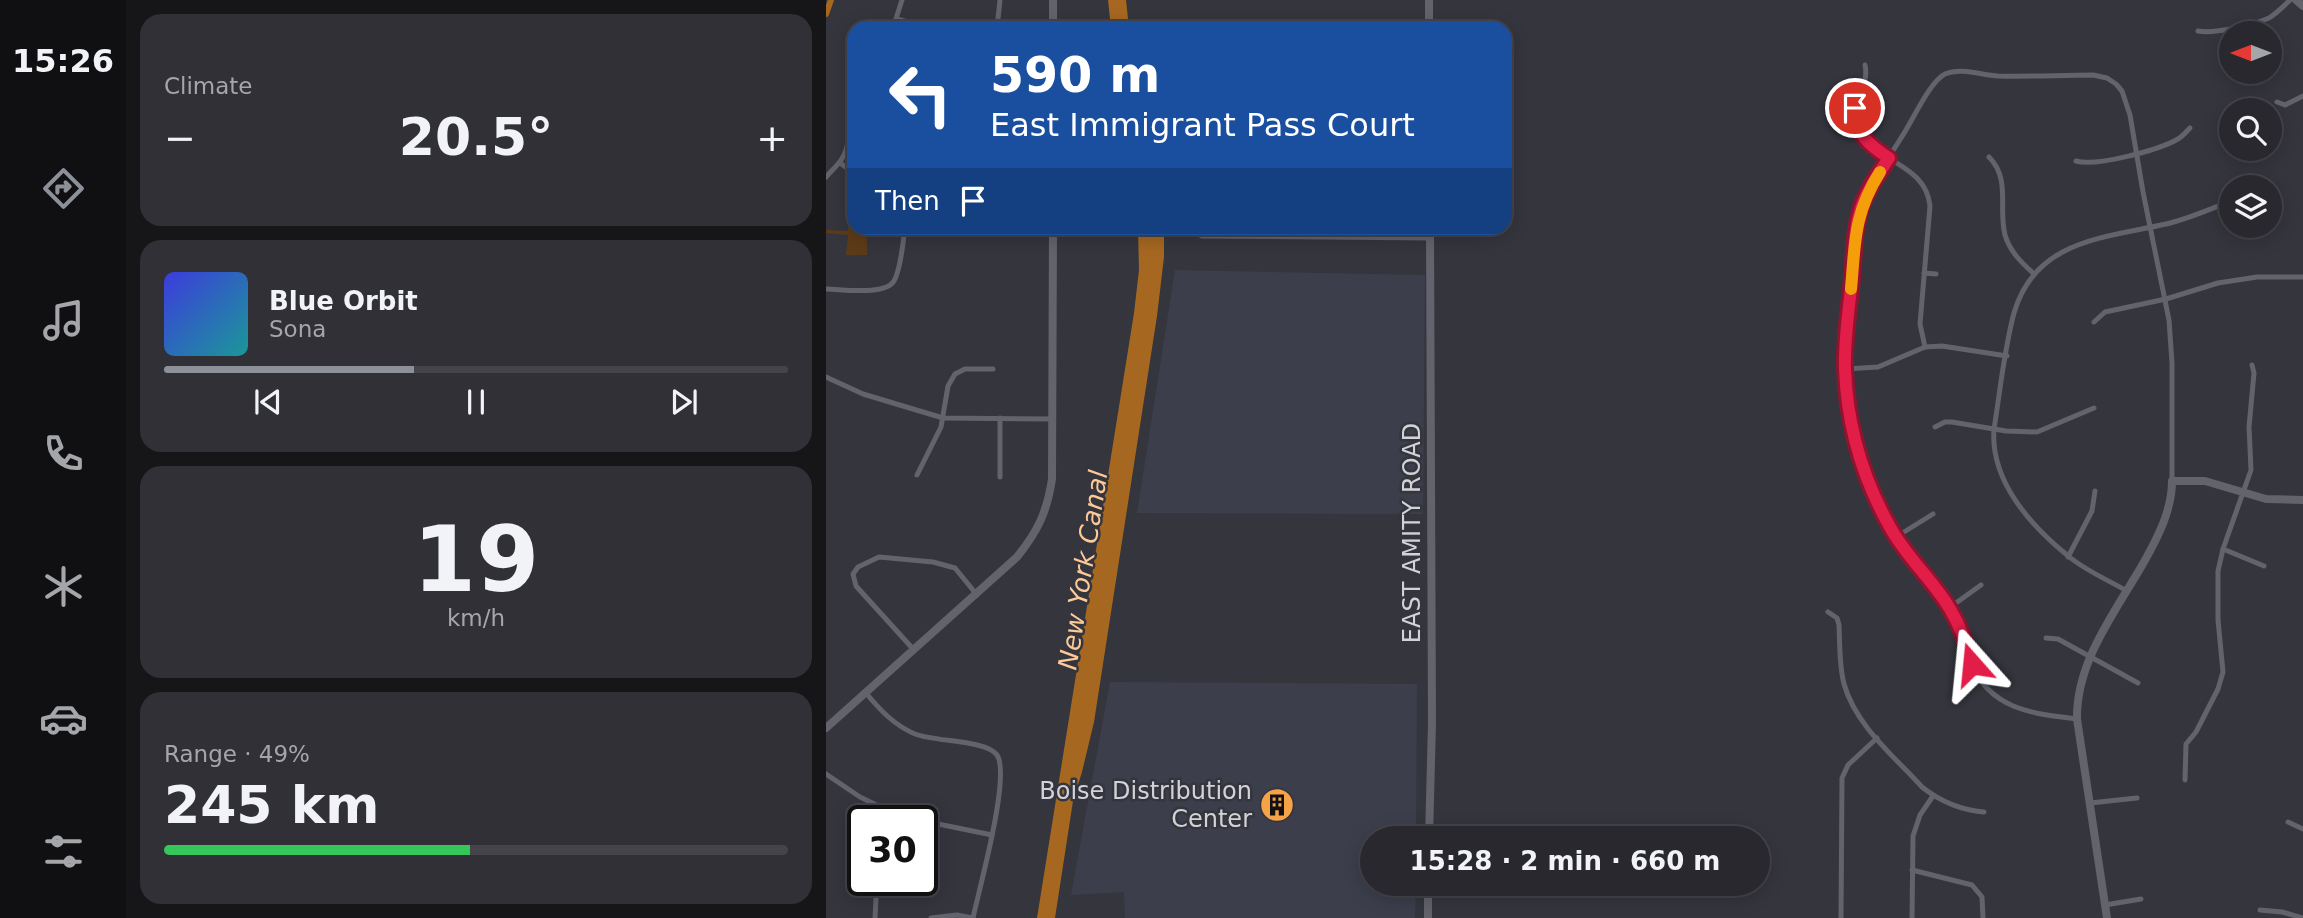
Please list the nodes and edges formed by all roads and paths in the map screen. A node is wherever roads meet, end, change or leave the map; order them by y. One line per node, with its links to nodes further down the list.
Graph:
1 (902, 0): 8 (street)
2 (1000, 0): 10 (street)
3 (1054, 0): 11 (street)
4 (1429, 0): 12 (street)
5 (2290, 0): 13 (street)
6 (2296, 0): 7 (street)
7 (2303, 6)
8 (897, 19): 9 (street)
9 (904, 21)
10 (998, 21)
11 (1054, 21)
12 (1429, 21)
13 (2198, 32)
14 (1865, 65): 21 (street)
15 (2303, 96): 16 (street)
16 (2282, 104)
17 (2190, 128): 19 (street)
18 (847, 140): 23 (street)
19 (2136, 153): 21 (street); 22 (street); 27 (street)
20 (1989, 157): 37 (street)
21 (1889, 158): 35 (street); 46 (street)
22 (2076, 161)
23 (840, 163): 24 (street); 25 (street)
24 (847, 168)
25 (826, 177)
26 (2219, 206): 27 (street)
27 (2150, 227): 37 (street); 40 (street)
28 (904, 235): 39 (street)
29 (1053, 235): 51 (street)
30 (1201, 235): 31 (street)
31 (1254, 236): 32 (street)
32 (1316, 236): 33 (street)
33 (1380, 237): 34 (street)
34 (1430, 238): 85 (street, EAST AMITY ROAD)
35 (1924, 274): 36 (street); 42 (street)
36 (1936, 274)
37 (2034, 274): 43 (street)
38 (2303, 278): 40 (street)
39 (826, 289)
40 (2166, 299): 41 (street); 56 (street)
41 (2094, 322)
42 (1925, 347): 43 (street); 46 (street)
43 (2007, 356): 53 (street)
44 (2252, 365): 58 (street)
45 (993, 369): 49 (street)
46 (1845, 369): 61 (street)
47 (826, 377): 49 (street)
48 (2094, 408): 53 (street)
49 (943, 418): 50 (street); 54 (street)
50 (1000, 418): 51 (street); 55 (street)
51 (1053, 419): 67 (street)
52 (1935, 427): 53 (street)
53 (1994, 429): 63 (street)
54 (917, 475)
55 (1000, 477)
56 (2172, 481): 58 (street); 66 (street)
57 (2095, 491): 63 (street)
58 (2245, 492): 59 (street); 62 (street)
59 (2303, 500)
60 (1933, 514): 61 (street)
61 (1896, 537): 68 (street)
62 (2223, 549): 64 (street); 79 (street)
63 (2068, 557): 66 (street)
64 (2264, 566)
65 (1981, 585): 68 (street)
66 (2127, 591): 72 (street)
67 (976, 595): 71 (street); 71 (street)
68 (1949, 608): 75 (street)
69 (1828, 612): 77 (street)
70 (2046, 638): 72 (street)
71 (914, 650): 74 (street)
72 (2091, 655): 73 (street); 75 (street)
73 (2138, 683)
74 (866, 693): 76 (street); 87 (street)
75 (2077, 719): 82 (street)
76 (826, 728)
77 (1877, 738): 80 (street); 98 (street)
78 (826, 774): 87 (street)
79 (2185, 780)
80 (1933, 796): 83 (street); 88 (street)
81 (2137, 798): 82 (street)
82 (2090, 803): 92 (street)
83 (1984, 812)
84 (2288, 822): 86 (street)
85 (1429, 826)
86 (2303, 829)
87 (992, 835): 96 (street)
88 (1912, 870): 99 (street); 100 (street)
89 (877, 896): 94 (street)
90 (1428, 896): 97 (street)
91 (2141, 899): 92 (street)
92 (2105, 905): 101 (street)
93 (2260, 910): 102 (street)
94 (875, 918)
95 (931, 918): 96 (street)
96 (973, 918)
97 (1428, 918)
98 (1841, 918)
99 (1912, 918)
100 (1983, 918)
101 (2107, 918)
102 (2303, 918)

